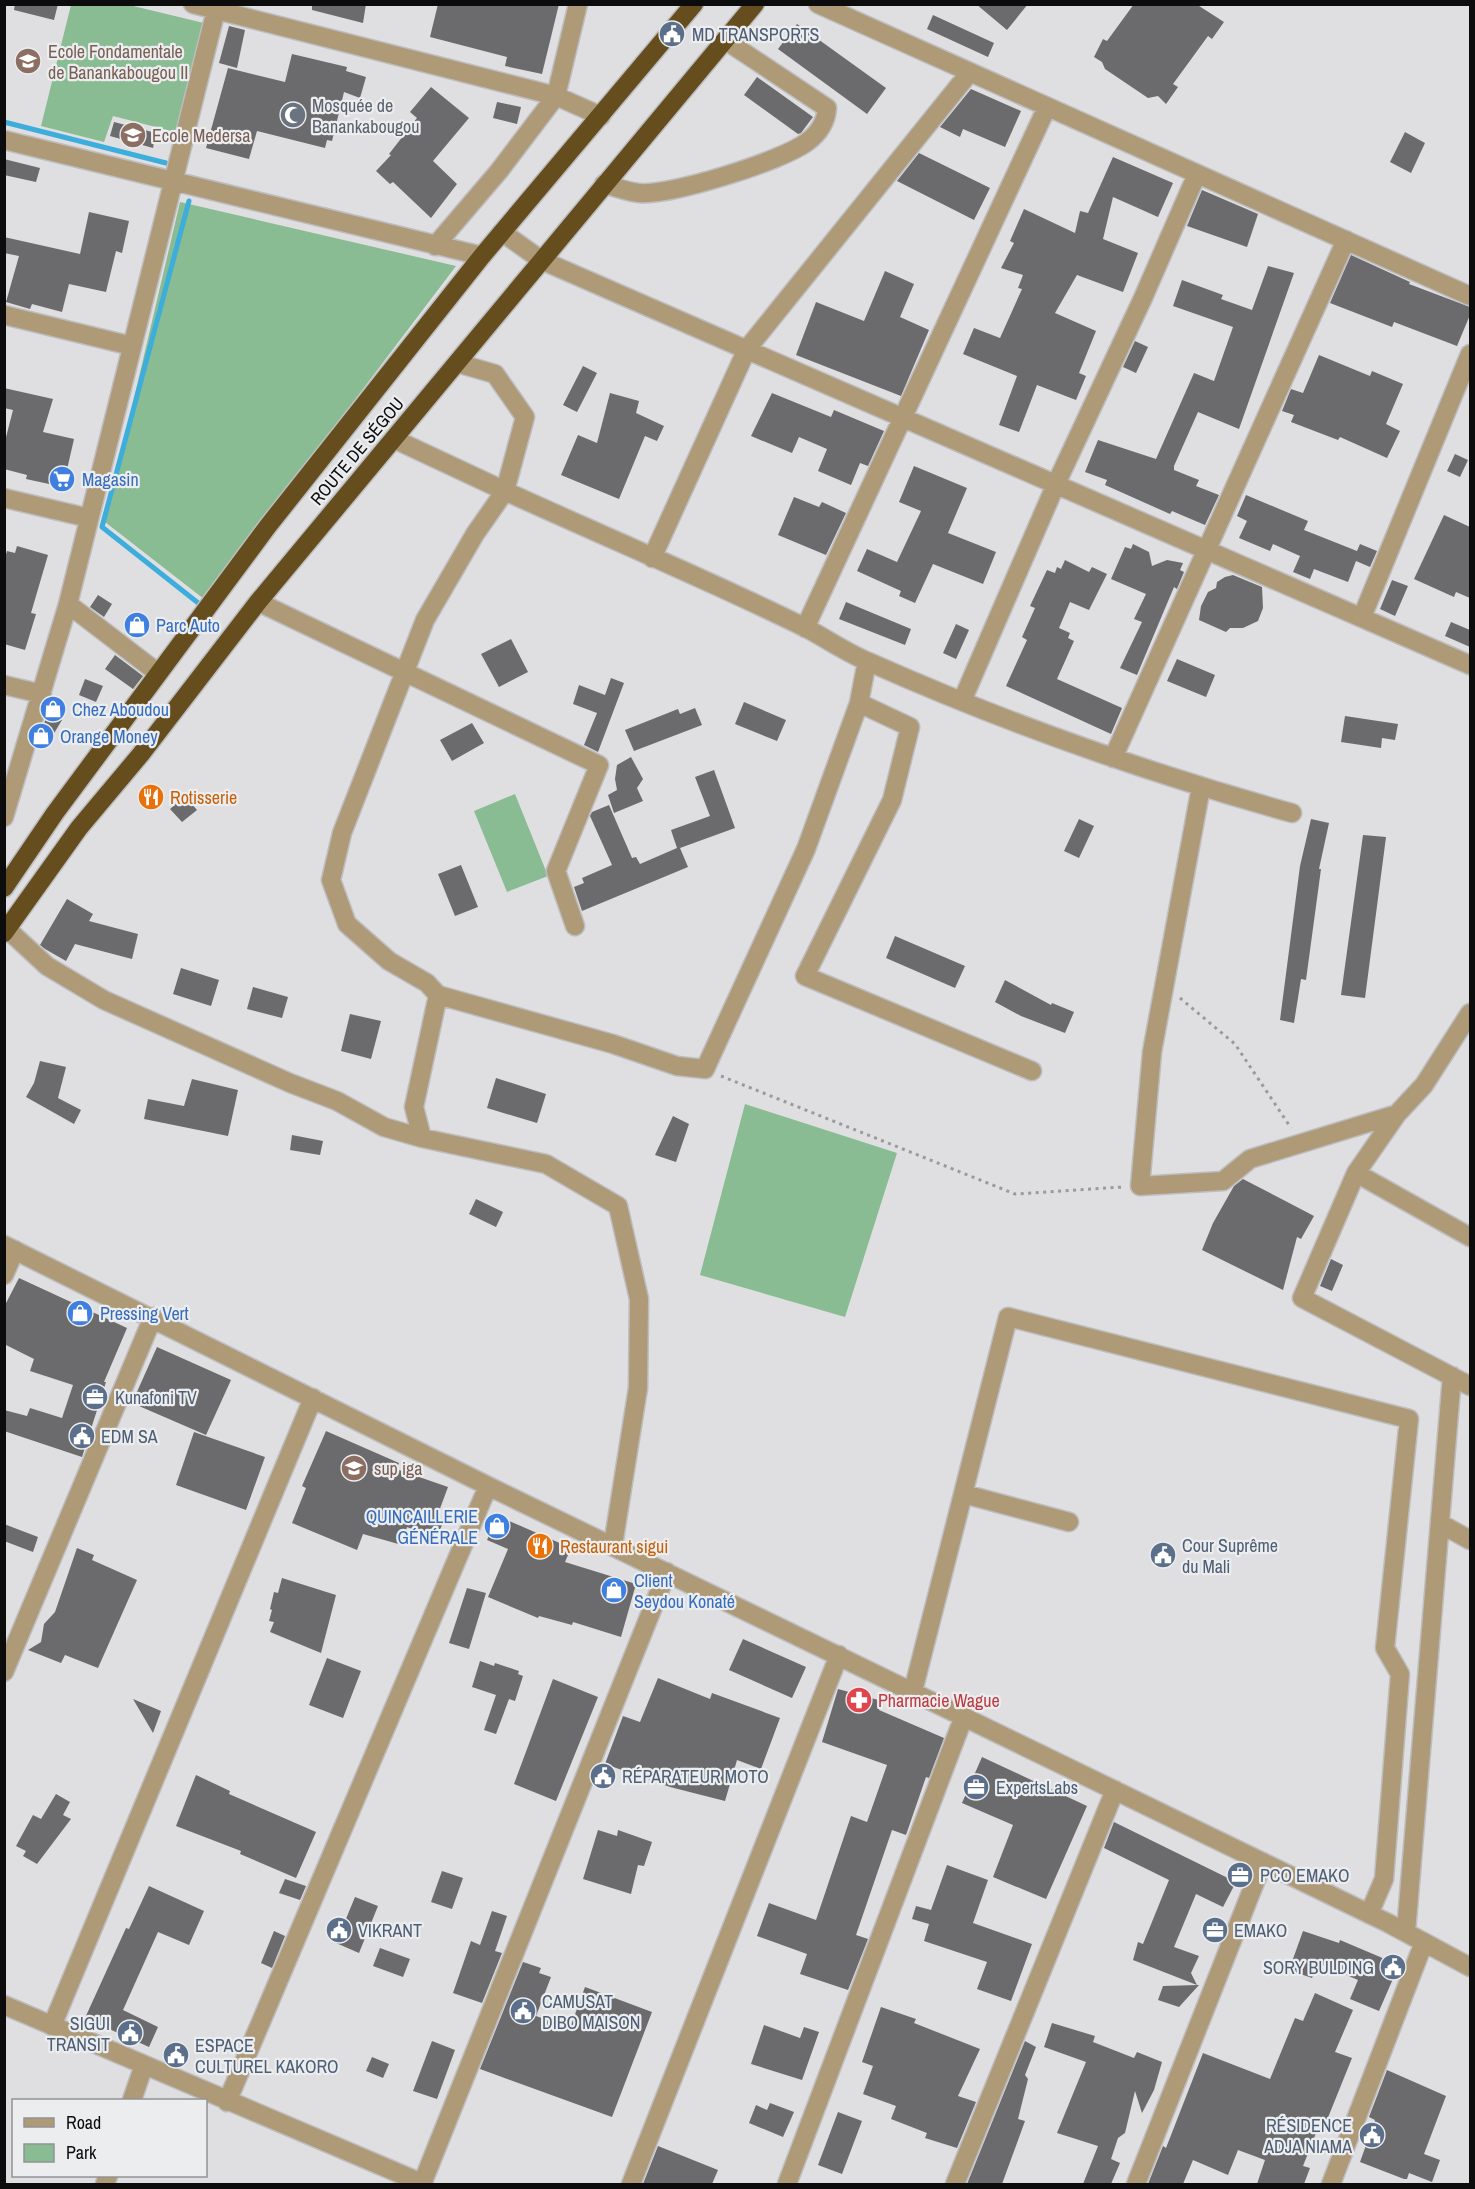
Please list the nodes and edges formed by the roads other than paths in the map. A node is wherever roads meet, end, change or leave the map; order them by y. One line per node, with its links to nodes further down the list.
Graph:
1 (193, 4): 6 (street)
2 (578, 4): 9 (street)
3 (694, 4): 11 (highway, ROUTE DE SÉGOU)
4 (755, 4): 7 (highway, ROUTE DE SÉGOU)
5 (818, 4): 8 (street)
6 (216, 10): 9 (street); 14 (street)
7 (725, 40): 15 (highway, ROUTE DE SÉGOU); 15 (street)
8 (970, 72): 10 (street); 24 (street)
9 (556, 96): 11 (street); 18 (street)
10 (1047, 106): 13 (street); 27 (street)
11 (601, 116): 16 (highway, ROUTE DE SÉGOU)
12 (4, 140): 14 (street)
13 (1197, 174): 17 (street); 29 (street)
14 (175, 182): 18 (street); 23 (street)
15 (603, 184): 20 (highway, ROUTE DE SÉGOU)
16 (502, 232): 19 (highway, ROUTE DE SÉGOU); 20 (street)
17 (1346, 240): 21 (street); 33 (street)
18 (435, 246): 19 (street)
19 (482, 256): 41 (highway, ROUTE DE SÉGOU)
20 (541, 260): 24 (street); 26 (highway, ROUTE DE SÉGOU)
21 (1470, 296)
22 (4, 315): 23 (street)
23 (132, 346): 32 (street)
24 (747, 349): 27 (street); 34 (street)
25 (1470, 354): 37 (street)
26 (457, 363): 28 (highway, ROUTE DE SÉGOU); 30 (street)
27 (903, 417): 29 (street); 38 (street)
28 (394, 439): 30 (street); 35 (highway, ROUTE DE SÉGOU)
29 (1056, 484): 33 (street); 45 (street)
30 (505, 491): 34 (street); 42 (street)
31 (4, 498): 32 (street)
32 (89, 518): 36 (street)
33 (1207, 549): 37 (street); 47 (street)
34 (652, 558): 38 (street)
35 (258, 602): 42 (street); 53 (highway, ROUTE DE SÉGOU)
36 (68, 604): 41 (street); 44 (street)
37 (1362, 617): 40 (street)
38 (806, 628): 39 (street)
39 (867, 662): 45 (street); 46 (street)
40 (1470, 664)
41 (158, 673): 51 (highway, ROUTE DE SÉGOU)
42 (405, 673): 52 (street); 54 (street)
43 (4, 684): 44 (street)
44 (42, 694): 50 (street)
45 (962, 701): 47 (street)
46 (859, 703): 54 (street); 56 (street)
47 (1113, 758): 48 (street)
48 (1201, 788): 49 (street); 57 (street)
49 (1292, 813)
50 (4, 817)
51 (6, 882)
52 (575, 926)
53 (6, 931): 58 (street)
54 (438, 995): 58 (street)
55 (1470, 1013): 57 (street)
56 (1032, 1071)
57 (1397, 1114): 59 (street)
58 (422, 1138): 72 (street)
59 (1356, 1173): 60 (street); 64 (street)
60 (1470, 1237)
61 (10, 1247): 62 (street); 63 (street)
62 (4, 1275)
63 (153, 1317): 66 (street); 75 (street)
64 (1452, 1376): 65 (street); 70 (street)
65 (1470, 1386)
66 (313, 1398): 67 (street); 85 (street)
67 (488, 1486): 72 (street); 88 (street)
68 (964, 1494): 69 (street); 76 (street); 80 (street)
69 (1069, 1521)
70 (1441, 1524): 71 (street); 81 (street)
71 (1470, 1540)
72 (612, 1545): 73 (street)
73 (668, 1572): 74 (street); 90 (street)
74 (839, 1655): 76 (street); 91 (street)
75 (4, 1672)
76 (913, 1691): 77 (street)
77 (964, 1716): 78 (street); 92 (street)
78 (1115, 1790): 79 (street); 93 (street)
79 (1263, 1862): 80 (street); 94 (street)
80 (1369, 1914): 81 (street)
81 (1406, 1932): 82 (street)
82 (1424, 1942): 83 (street); 95 (street)
83 (1470, 1967)
84 (4, 2005): 85 (street)
85 (52, 2025): 86 (street)
86 (144, 2065): 87 (street); 88 (street)
87 (132, 2099)
88 (227, 2102): 89 (street)
89 (397, 2179): 90 (street)
90 (423, 2184)
91 (631, 2184)
92 (787, 2184)
93 (955, 2184)
94 (1136, 2184)
95 (1331, 2184)

